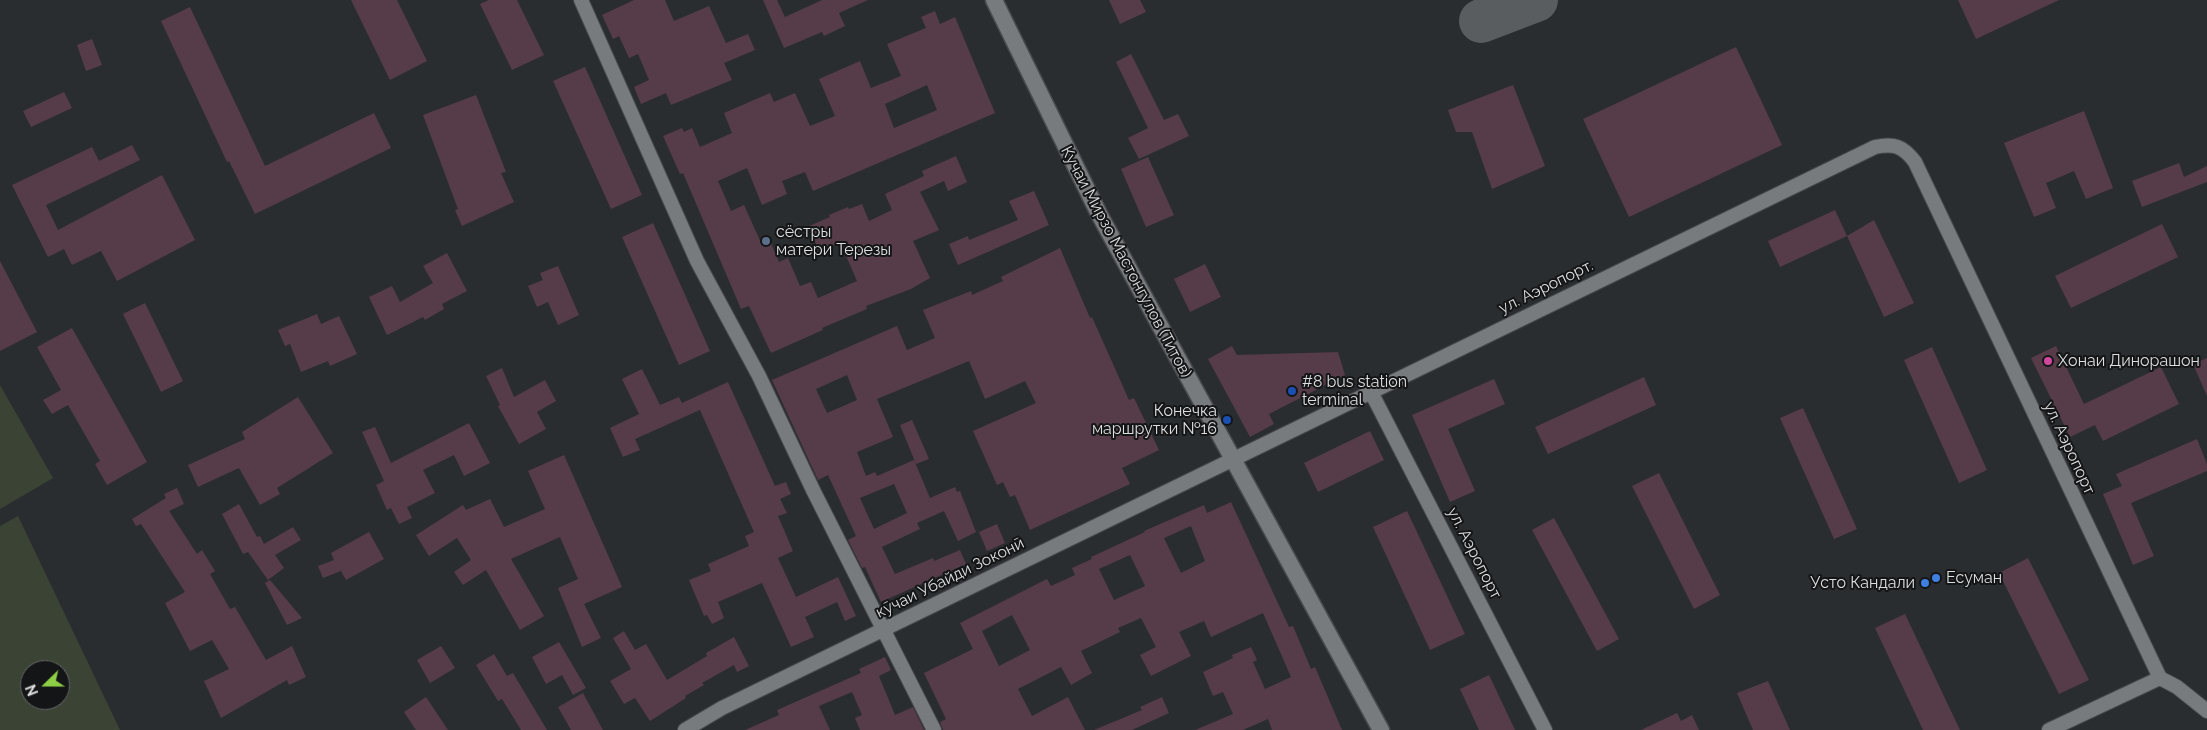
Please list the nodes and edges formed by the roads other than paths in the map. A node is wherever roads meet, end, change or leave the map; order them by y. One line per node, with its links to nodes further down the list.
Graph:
1 (581, 0): 6 (street)
2 (994, 0): 5 (street, Кучаи Мирзо Мастонгулов (Титов))
3 (1875, 147): 4 (street, ул. Аэропорт.); 7 (street, ул. Аэропорт)
4 (1371, 392): 5 (street, ул. Аэропорт.); 12 (street, ул. Аэропорт)
5 (1232, 460): 6 (street, кӯчаи Убайди Зоконӣ); 11 (street, Кучаи Мирзо Мастонгулов (Титов))
6 (884, 630): 9 (street, кӯчаи Убайди Зоконӣ); 10 (street)
7 (2160, 678): 8 (street); 13 (street)
8 (2207, 711)
9 (686, 730)
10 (934, 730)
11 (1381, 730)
12 (1545, 730)
13 (2048, 730)

